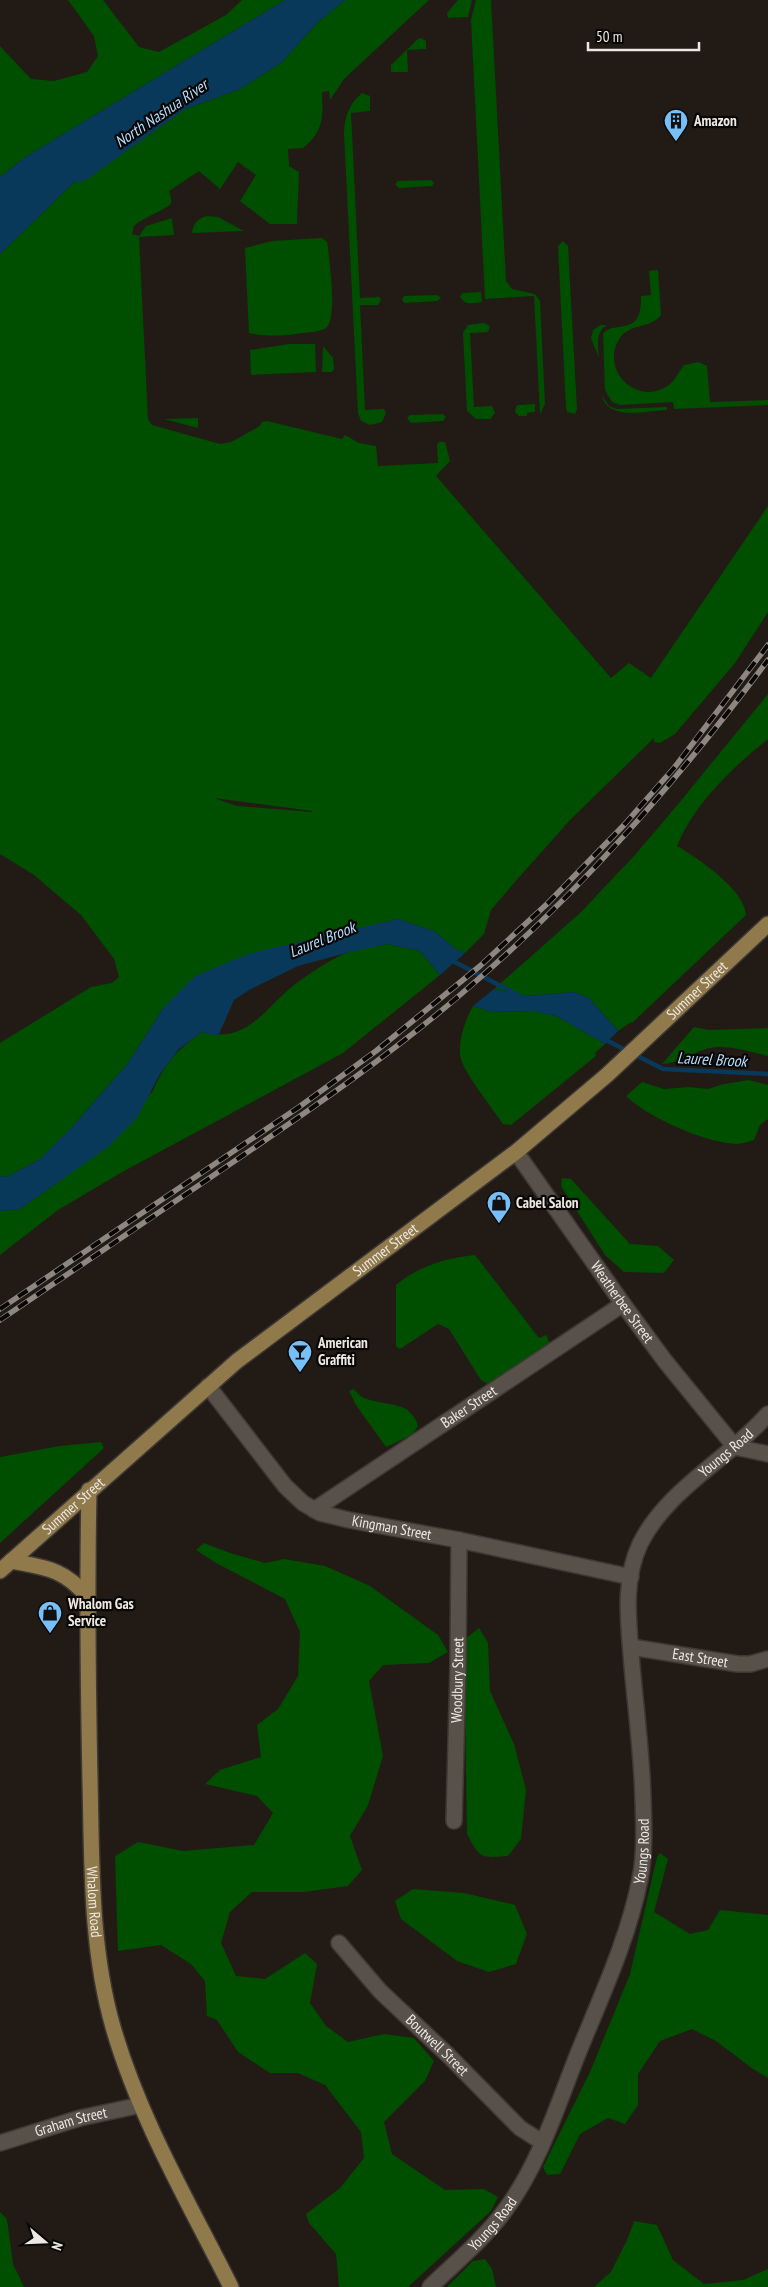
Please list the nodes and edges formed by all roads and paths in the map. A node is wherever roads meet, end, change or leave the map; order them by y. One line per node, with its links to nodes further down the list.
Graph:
1 (768, 924): 2 (main road, Summer Street)
2 (516, 1152): 3 (street, Weatherbee Street); 4 (main road, Summer Street)
3 (623, 1304): 6 (street, Weatherbee Street); 9 (street, Baker Street)
4 (208, 1386): 8 (main road, Summer Street); 9 (street, Kingman Street)
5 (768, 1414): 6 (street, Youngs Road)
6 (735, 1447): 7 (street); 12 (street, Youngs Road)
7 (768, 1454)
8 (89, 1490): 11 (main road, Summer Street); 13 (main road, Whalom Road)
9 (314, 1510): 10 (street, Kingman Street)
10 (459, 1540): 12 (street, Kingman Street); 16 (street, Woodbury Street)
11 (5, 1566): 13 (main road)
12 (630, 1577): 14 (street, Youngs Road)
13 (87, 1596): 18 (main road, Whalom Road)
14 (631, 1647): 15 (street, East Street); 19 (street, Youngs Road)
15 (768, 1659)
16 (454, 1820)
17 (339, 1943): 19 (street, Boutwell Street)
18 (141, 2105): 20 (street, Graham Street); 21 (main road, Whalom Road)
19 (542, 2142): 22 (street, Youngs Road)
20 (0, 2143)
21 (231, 2287)
22 (430, 2287)

